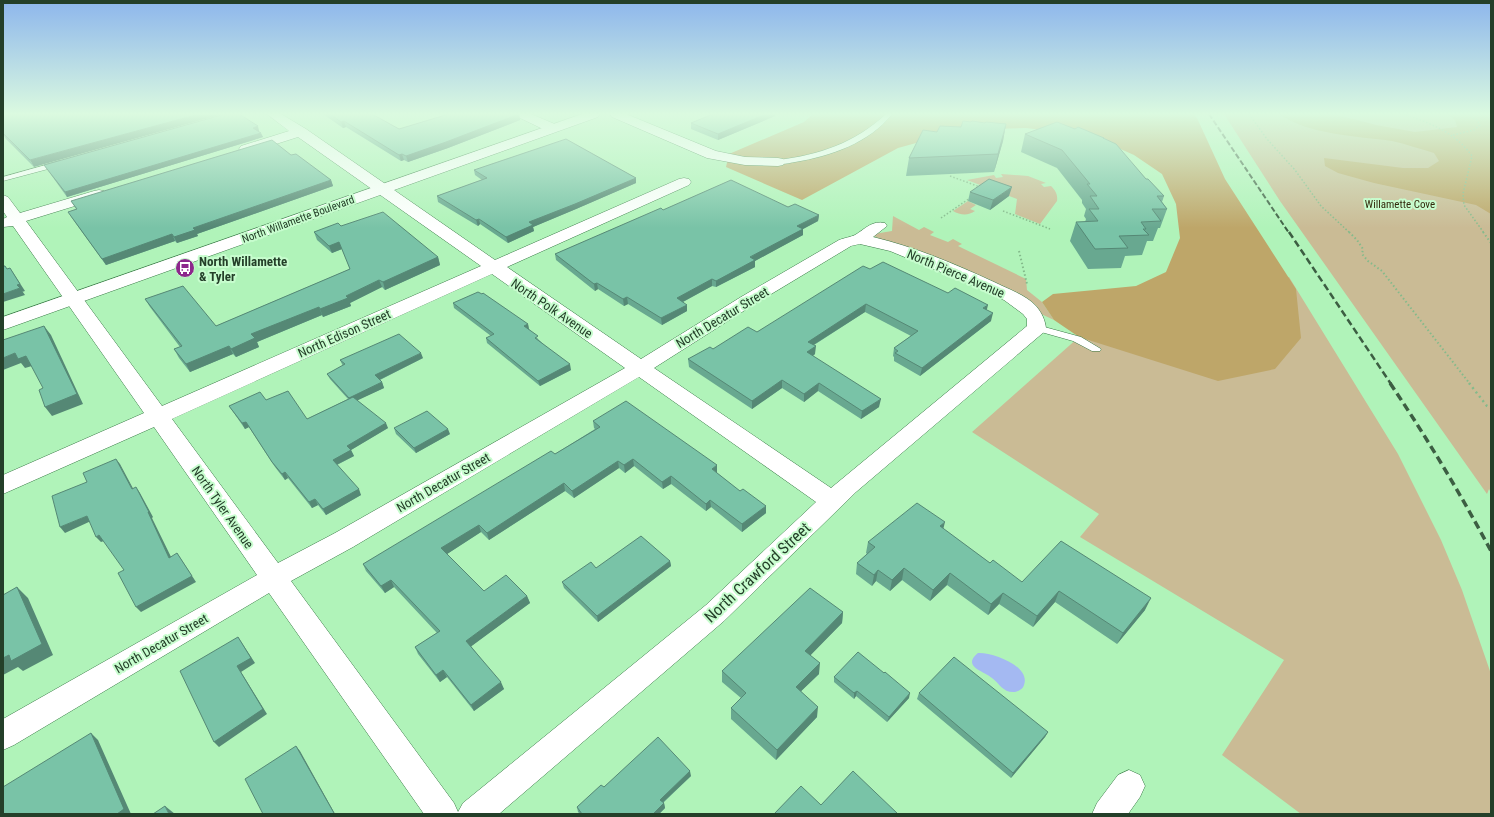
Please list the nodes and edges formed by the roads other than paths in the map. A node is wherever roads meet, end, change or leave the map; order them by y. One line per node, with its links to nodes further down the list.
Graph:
1 (329, 152): 9 (street, North Polk Avenue)
2 (484, 152): 9 (main road, North Willamette Boulevard)
3 (705, 152): 6 (street)
4 (826, 152): 6 (lane)
5 (64, 162): 7 (lane)
6 (778, 162)
7 (3, 179)
8 (684, 182): 15 (street, North Edison Street)
9 (381, 189): 15 (street, North Polk Avenue); 16 (main road, North Willamette Boulevard)
10 (113, 190): 12 (street)
11 (3, 200): 12 (street, North Tyler Avenue)
12 (10, 221): 16 (street, North Tyler Avenue)
13 (879, 226): 14 (street, North Decatur Street)
14 (860, 239): 18 (street, North Pierce Avenue); 20 (street, North Decatur Street)
15 (492, 267): 20 (street, North Polk Avenue); 21 (street, North Edison Street)
16 (74, 298): 17 (main road, North Willamette Boulevard); 21 (street, North Tyler Avenue)
17 (3, 324)
18 (1037, 328): 19 (lane); 23 (street, North Crawford Street)
19 (1096, 349)
20 (640, 368): 23 (street, North Polk Avenue); 24 (street, North Decatur Street)
21 (158, 416): 22 (street, North Edison Street); 24 (street, North Tyler Avenue)
22 (3, 484)
23 (832, 501): 28 (street, North Crawford Street)
24 (273, 578): 25 (street, North Decatur Street); 27 (street, North Tyler Avenue)
25 (3, 735)
26 (1129, 786): 29 (street)
27 (443, 814)
28 (474, 814)
29 (1108, 814)

